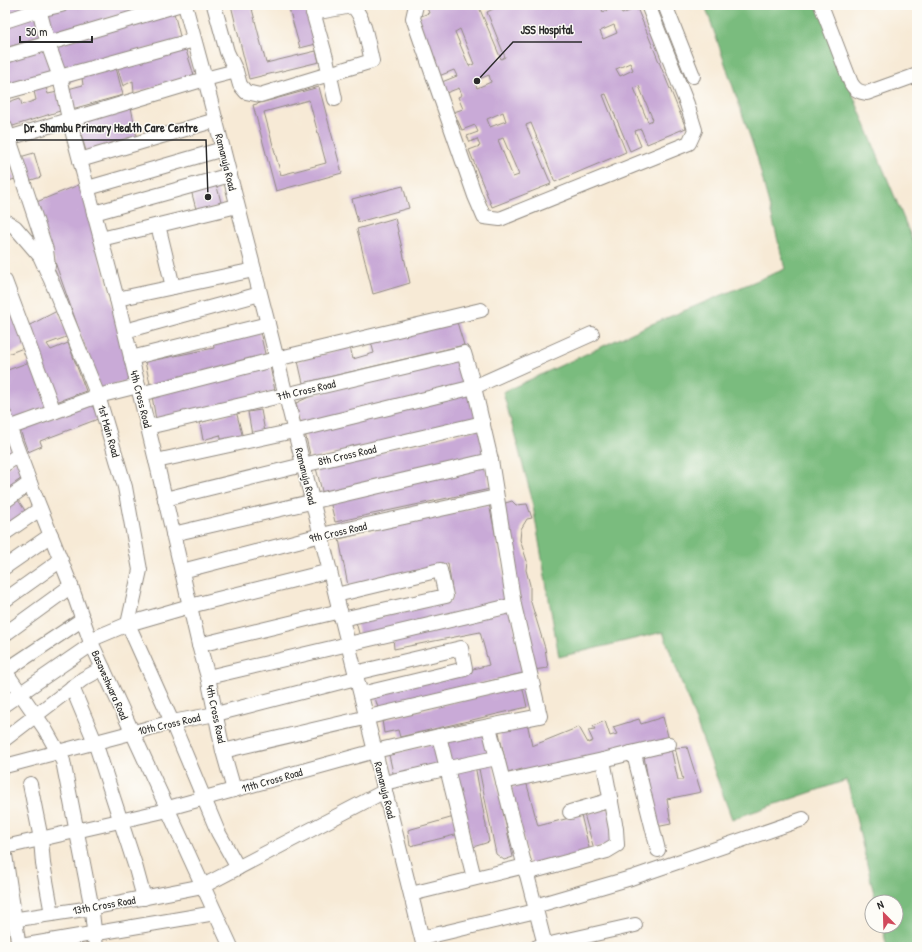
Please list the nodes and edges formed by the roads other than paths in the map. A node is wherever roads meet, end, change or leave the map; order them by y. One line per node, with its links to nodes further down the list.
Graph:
1 (61, 5): 9 (street)
2 (178, 5): 13 (street)
3 (184, 5): 12 (street, Ramanuja Road)
4 (214, 5): 15 (street)
5 (416, 5): 6 (street)
6 (648, 5)
7 (665, 5): 18 (street)
8 (821, 5): 17 (street)
9 (39, 7): 11 (street); 13 (street, 4th Cross Road)
10 (312, 9): 16 (street); 16 (street)
11 (5, 21)
12 (194, 40): 19 (street); 20 (street, Ramanuja Road)
13 (48, 44): 14 (street); 19 (street, 4th Cross Road)
14 (5, 56)
15 (236, 71): 16 (street); 20 (street)
16 (330, 74): 22 (street)
17 (917, 75)
18 (693, 76)
19 (60, 77): 21 (street); 23 (street, 4th Cross Road)
20 (205, 79): 23 (street); 24 (street, Ramanuja Road)
21 (5, 92)
22 (335, 99)
23 (69, 119): 25 (street); 27 (street, 4th Cross Road)
24 (216, 120): 26 (street, Ramanuja Road); 27 (street)
25 (6, 134): 36 (street)
26 (223, 149): 28 (street, Ramanuja Road); 29 (street)
27 (80, 160): 29 (street, 4th Cross Road)
28 (230, 175): 30 (street, Ramanuja Road); 31 (street)
29 (88, 188): 31 (street, 4th Cross Road)
30 (237, 206): 33 (street); 35 (street, Ramanuja Road)
31 (94, 213): 34 (street, 4th Cross Road)
32 (5, 221): 36 (street, 1st Main Road)
33 (158, 225): 34 (street); 38 (street)
34 (101, 239): 40 (street, 4th Cross Road)
35 (254, 270): 38 (street); 39 (street, Ramanuja Road)
36 (48, 273): 50 (street, 1st Main Road)
37 (5, 281): 51 (street)
38 (173, 287): 40 (street)
39 (260, 294): 42 (street, Ramanuja Road); 43 (street)
40 (116, 299): 43 (street, 4th Cross Road)
41 (481, 310): 46 (street)
42 (268, 324): 45 (street); 46 (street, Ramanuja Road)
43 (125, 331): 45 (street, 4th Cross Road)
44 (592, 334): 47 (street)
45 (131, 358): 48 (street, 4th Cross Road)
46 (276, 359): 48 (street); 49 (street, Ramanuja Road)
47 (474, 387): 49 (street, 7th Cross Road); 52 (street); 55 (street)
48 (139, 390): 50 (street); 54 (street, 4th Cross Road)
49 (285, 395): 54 (street, 7th Cross Road); 55 (street, Ramanuja Road)
50 (98, 396): 51 (street); 82 (street, 1st Main Road)
51 (54, 412): 53 (street)
52 (483, 423): 57 (street); 60 (street, 8th Cross Road)
53 (6, 425): 56 (street, Basaveshwara Road)
54 (148, 427): 58 (street, 4th Cross Road)
55 (294, 431): 58 (street); 60 (street, Ramanuja Road)
56 (19, 455): 59 (street); 61 (street, Basaveshwara Road)
57 (491, 460): 62 (street); 65 (street)
58 (156, 461): 63 (street, 4th Cross Road)
59 (5, 464)
60 (303, 465): 63 (street, 8th Cross Road); 65 (street, Ramanuja Road)
61 (30, 483): 64 (street); 66 (street, Basaveshwara Road)
62 (496, 497): 70 (street, 9th Cross Road); 78 (street)
63 (165, 499): 68 (street, 4th Cross Road)
64 (5, 501)
65 (312, 502): 68 (street); 70 (street, Ramanuja Road)
66 (40, 509): 67 (street); 69 (street, Basaveshwara Road)
67 (5, 533)
68 (173, 534): 73 (street, 4th Cross Road)
69 (51, 535): 71 (street, Basaveshwara Road); 72 (street)
70 (321, 535): 73 (street, 9th Cross Road); 74 (street, Ramanuja Road)
71 (61, 560): 75 (street, Basaveshwara Road); 77 (street)
72 (5, 567)
73 (182, 571): 79 (street, 4th Cross Road)
74 (330, 571): 76 (street, Ramanuja Road); 79 (street)
75 (71, 586): 81 (street, Basaveshwara Road); 83 (street)
76 (336, 595): 80 (street, Ramanuja Road); 80 (street)
77 (5, 600)
78 (514, 605): 85 (street); 91 (street)
79 (190, 606): 82 (street); 86 (street, 4th Cross Road)
80 (341, 615): 85 (street, Ramanuja Road); 86 (street)
81 (83, 619): 84 (street, Basaveshwara Road); 88 (street)
82 (128, 624): 84 (street); 99 (street)
83 (5, 634)
84 (91, 642): 87 (street, Basaveshwara Road); 93 (street)
85 (348, 644): 89 (street, Ramanuja Road); 90 (street)
86 (199, 645): 90 (street, 4th Cross Road)
87 (103, 668): 92 (street); 101 (street, Basaveshwara Road)
88 (5, 671): 93 (street)
89 (356, 676): 94 (street, Ramanuja Road); 94 (street, 10th Cross Road); 97 (street, 10th Cross Road)
90 (208, 677): 97 (street, 4th Cross Road)
91 (531, 678): 98 (street); 100 (street, 11th Cross Road)
92 (72, 687): 96 (street); 104 (street)
93 (20, 693): 95 (street); 96 (street)
94 (361, 694): 98 (street, Ramanuja Road)
95 (5, 704)
96 (35, 714): 103 (street); 108 (street)
97 (216, 714): 99 (street, 10th Cross Road); 106 (street, 4th Cross Road)
98 (366, 718): 106 (street); 107 (street, Ramanuja Road)
99 (172, 722): 101 (street, 10th Cross Road); 118 (street)
100 (489, 727): 102 (street, 11th Cross Road); 110 (street)
101 (132, 733): 104 (street, 10th Cross Road); 120 (street, Basaveshwara Road)
102 (439, 736): 107 (street, 11th Cross Road); 113 (street)
103 (5, 739)
104 (95, 742): 108 (street, 10th Cross Road); 123 (street)
105 (669, 744): 109 (street)
106 (223, 750): 117 (street, 4th Cross Road)
107 (375, 751): 116 (street, Ramanuja Road); 117 (street, 11th Cross Road)
108 (58, 752): 112 (street, 10th Cross Road); 124 (street)
109 (631, 753): 111 (street); 127 (street)
110 (497, 758): 113 (street, 13th Cross Road); 114 (street)
111 (603, 760): 114 (street); 119 (street)
112 (5, 766)
113 (447, 770): 116 (street, 13th Cross Road); 131 (street)
114 (503, 782): 130 (street)
115 (30, 784): 125 (street)
116 (384, 787): 129 (street, 13th Cross Road); 134 (street, Ramanuja Road)
117 (234, 790): 118 (street, 11th Cross Road)
118 (205, 798): 120 (street, 11th Cross Road); 129 (street)
119 (611, 800): 121 (street); 130 (street)
120 (168, 810): 123 (street, 11th Cross Road); 133 (street, Basaveshwara Road)
121 (570, 812)
122 (802, 819): 137 (street)
123 (120, 821): 124 (street, 11th Cross Road); 135 (street)
124 (76, 831): 125 (street, 11th Cross Road); 136 (street)
125 (41, 839): 126 (street, 11th Cross Road); 139 (street)
126 (5, 847)
127 (658, 850)
128 (5, 855): 132 (street)
129 (238, 868): 133 (street, 13th Cross Road)
130 (525, 869): 131 (street); 137 (street)
131 (474, 878): 134 (street)
132 (7, 882): 140 (street)
133 (203, 886): 135 (street, 13th Cross Road); 138 (street, Basaveshwara Road)
134 (411, 894): 143 (street, Ramanuja Road)
135 (144, 898): 136 (street, 13th Cross Road)
136 (91, 908): 139 (street, 13th Cross Road); 142 (street)
137 (536, 909): 143 (street); 144 (street)
138 (215, 913): 142 (street); 146 (street, Basaveshwara Road)
139 (52, 914): 140 (street, 13th Cross Road)
140 (10, 921): 145 (street)
141 (635, 925): 144 (street)
142 (96, 941): 145 (street)
143 (423, 943)
144 (541, 946)
145 (18, 947)
146 (230, 947)

